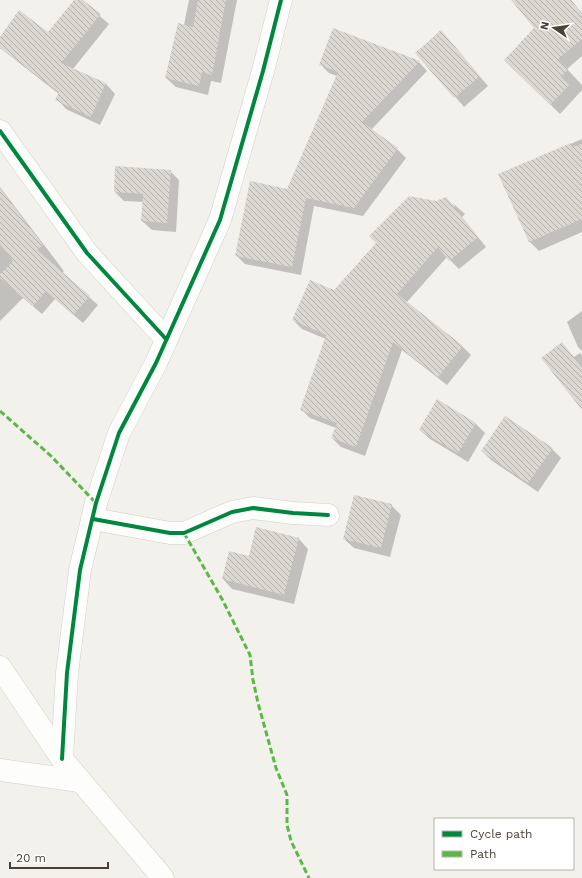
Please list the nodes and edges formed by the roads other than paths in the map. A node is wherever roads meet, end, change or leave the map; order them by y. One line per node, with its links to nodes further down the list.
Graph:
1 (281, 0): 3 (street)
2 (0, 131): 3 (street)
3 (166, 339): 5 (street)
4 (328, 515): 5 (street)
5 (93, 519): 7 (street)
6 (0, 667): 7 (street)
7 (62, 759): 9 (street)
8 (0, 770): 9 (street)
9 (80, 781): 10 (street)
10 (162, 878)

